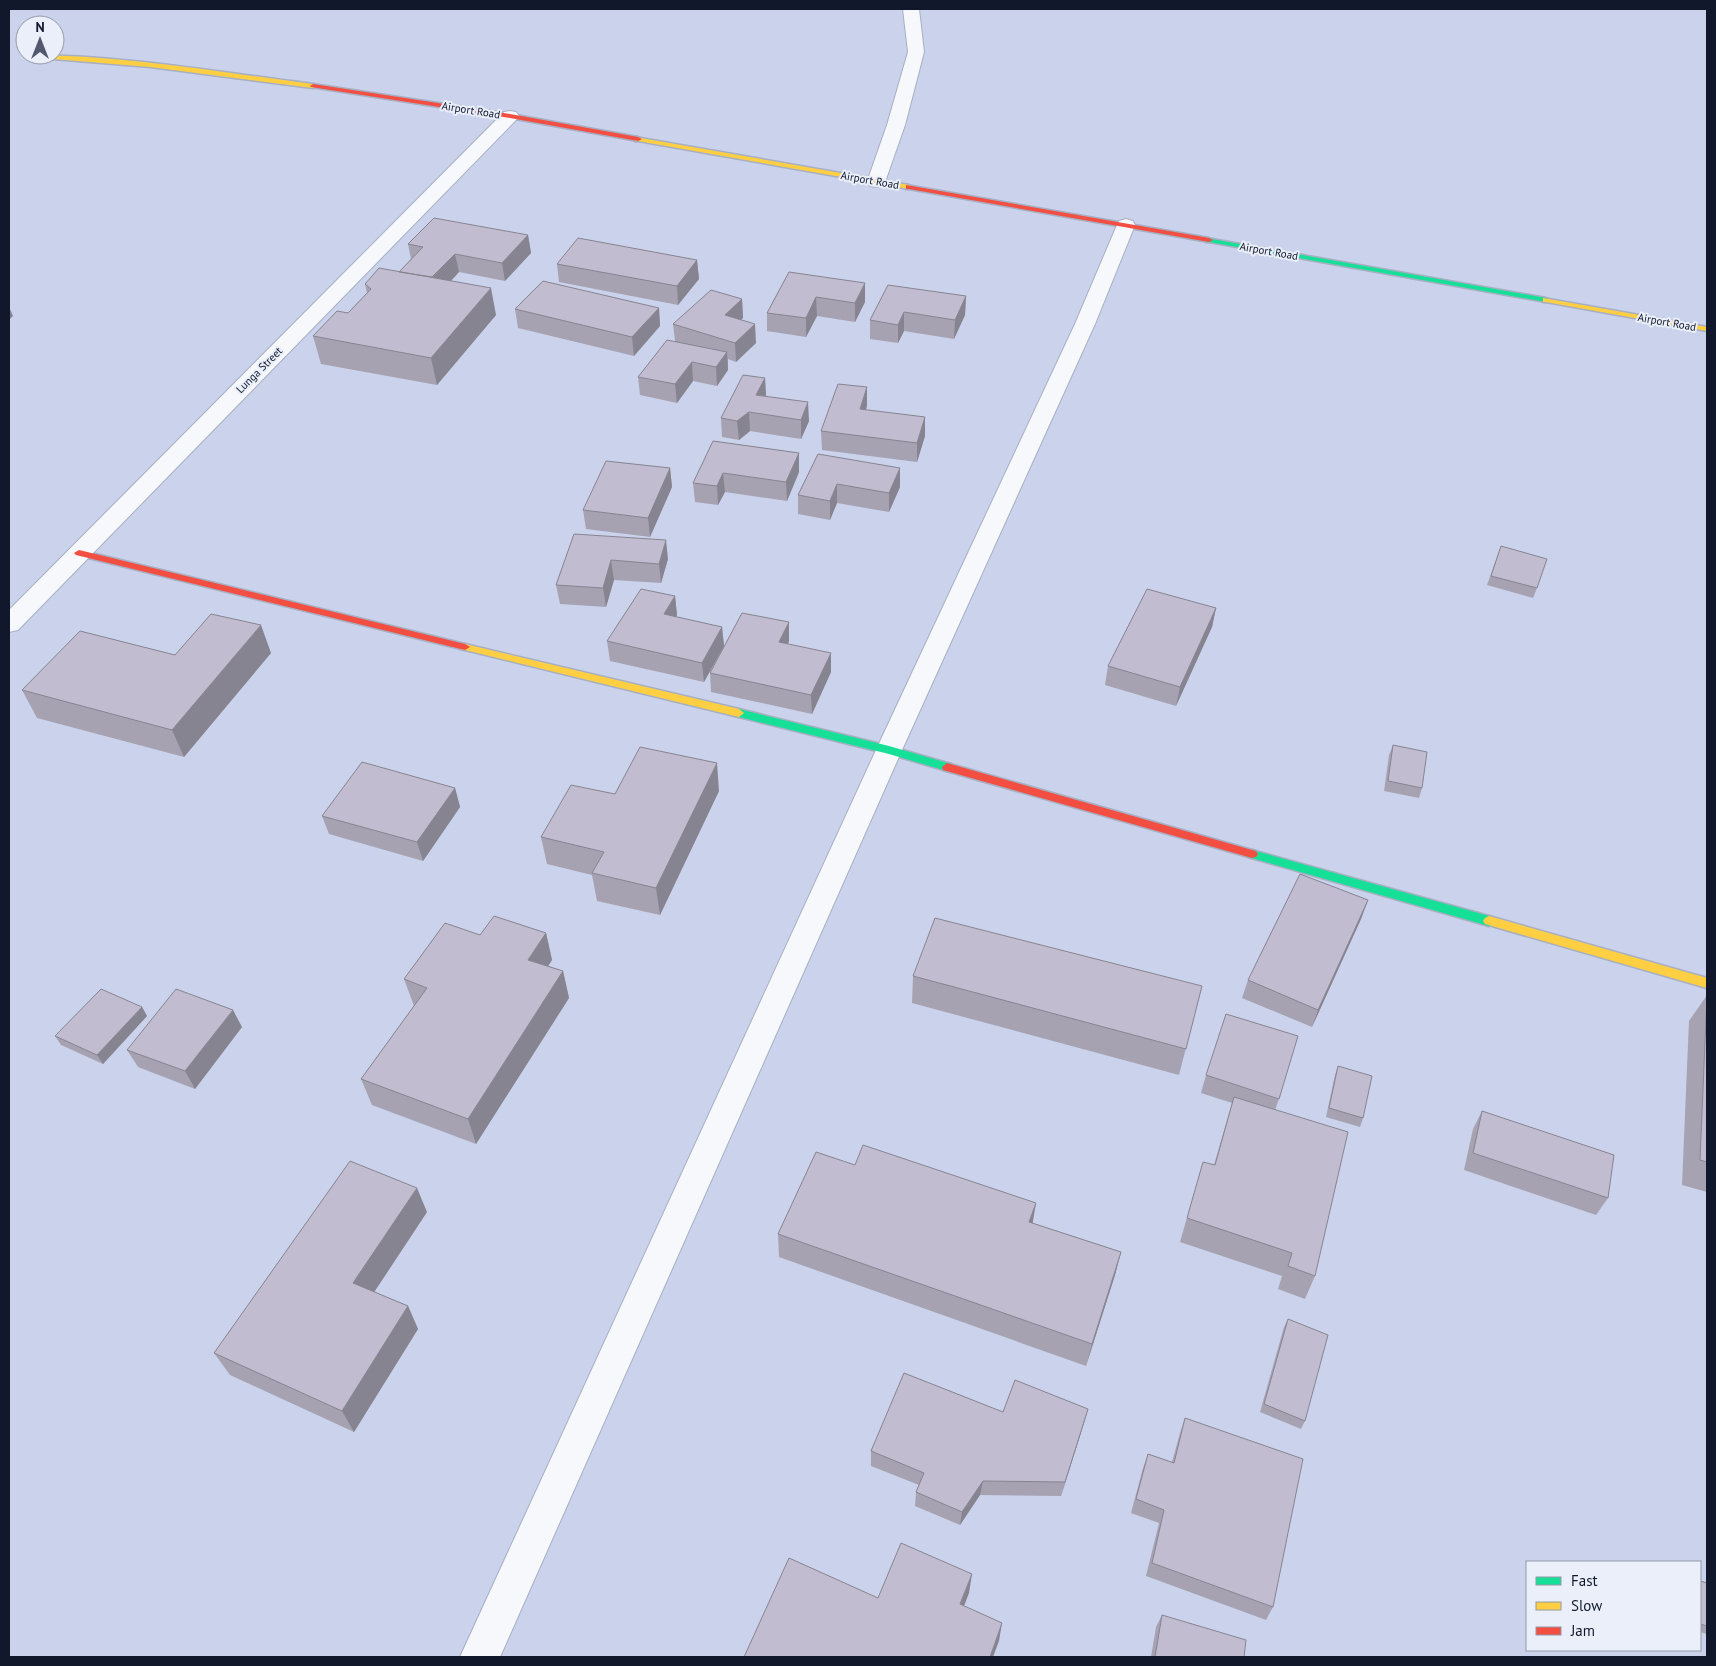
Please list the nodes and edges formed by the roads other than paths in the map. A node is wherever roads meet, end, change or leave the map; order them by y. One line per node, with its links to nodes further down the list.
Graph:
1 (911, 9): 4 (street)
2 (65, 57): 3 (street, Airport Road)
3 (510, 116): 4 (street, Airport Road); 7 (street, Lunga Street)
4 (876, 182): 5 (street, Airport Road)
5 (1126, 225): 6 (street, Airport Road); 9 (street)
6 (1707, 329)
7 (79, 553): 8 (street, Lunga Street); 9 (street)
8 (9, 624)
9 (889, 750): 10 (street); 11 (street)
10 (1707, 983)
11 (480, 1657)

